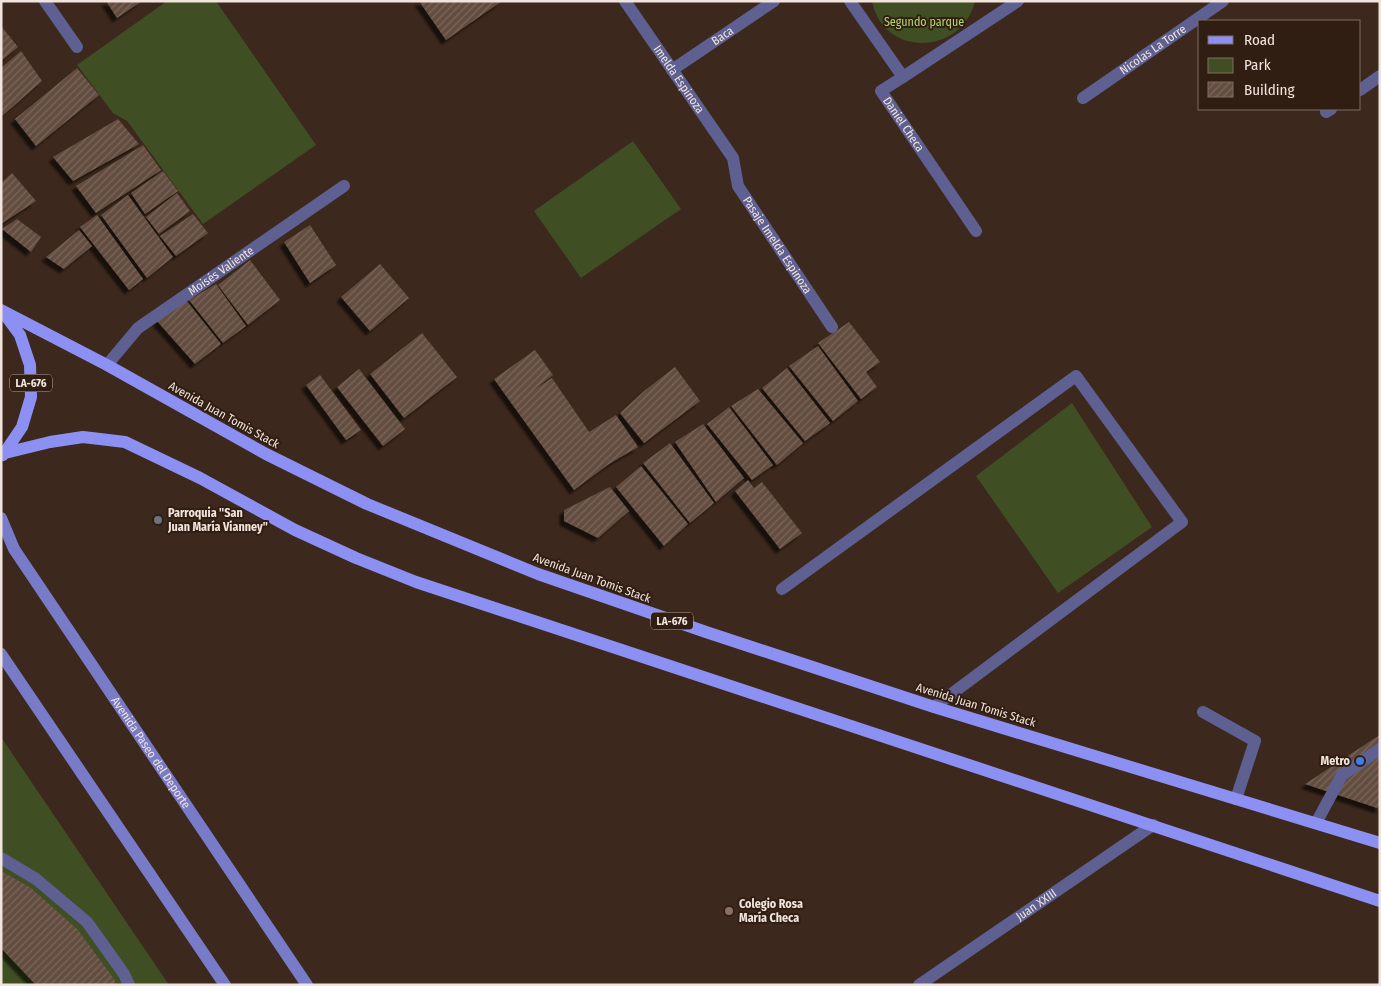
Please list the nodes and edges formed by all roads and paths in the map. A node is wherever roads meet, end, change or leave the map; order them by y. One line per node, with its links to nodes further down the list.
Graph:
1 (45, 1): 7 (street)
2 (625, 1): 8 (street, Imelda Espinoza)
3 (774, 1): 8 (street, Baca)
4 (850, 1): 10 (street)
5 (1018, 2): 10 (street, Daniel Checa)
6 (1219, 2): 12 (street, Nicolas La Torre)
7 (77, 47)
8 (672, 70): 13 (street, Imelda Espinoza)
9 (1380, 76): 11 (street)
10 (903, 77): 15 (street, Daniel Checa)
11 (1361, 89)
12 (1083, 98)
13 (733, 158): 17 (street, Pasaje Imelda Espinoza)
14 (344, 186): 18 (street, Moisés Valiente)
15 (976, 231)
16 (1, 310): 18 (main road, Avenida Juan Tomis Stack / LA-676); 19 (main road, LA-676)
17 (832, 328)
18 (107, 365): 23 (main road, Avenida Juan Tomis Stack / LA-676)
19 (3, 455): 28 (main road, LA-676)
20 (1, 518): 34 (main road, Avenida Paseo del Deporte)
21 (782, 589): 23 (street)
22 (1, 654): 33 (main road)
23 (934, 707): 26 (main road, Avenida Juan Tomis Stack / LA-676)
24 (1202, 712): 26 (street)
25 (1380, 749): 27 (street)
26 (1236, 799): 27 (main road, Avenida Juan Tomis Stack / LA-676)
27 (1316, 823): 29 (main road, Avenida Juan Tomis Stack / LA-676)
28 (1153, 825): 31 (main road, LA-676); 35 (street, Juan XXIII)
29 (1380, 843)
30 (1, 858): 32 (street)
31 (1380, 901)
32 (129, 985)
33 (225, 985)
34 (307, 985)
35 (919, 985)

